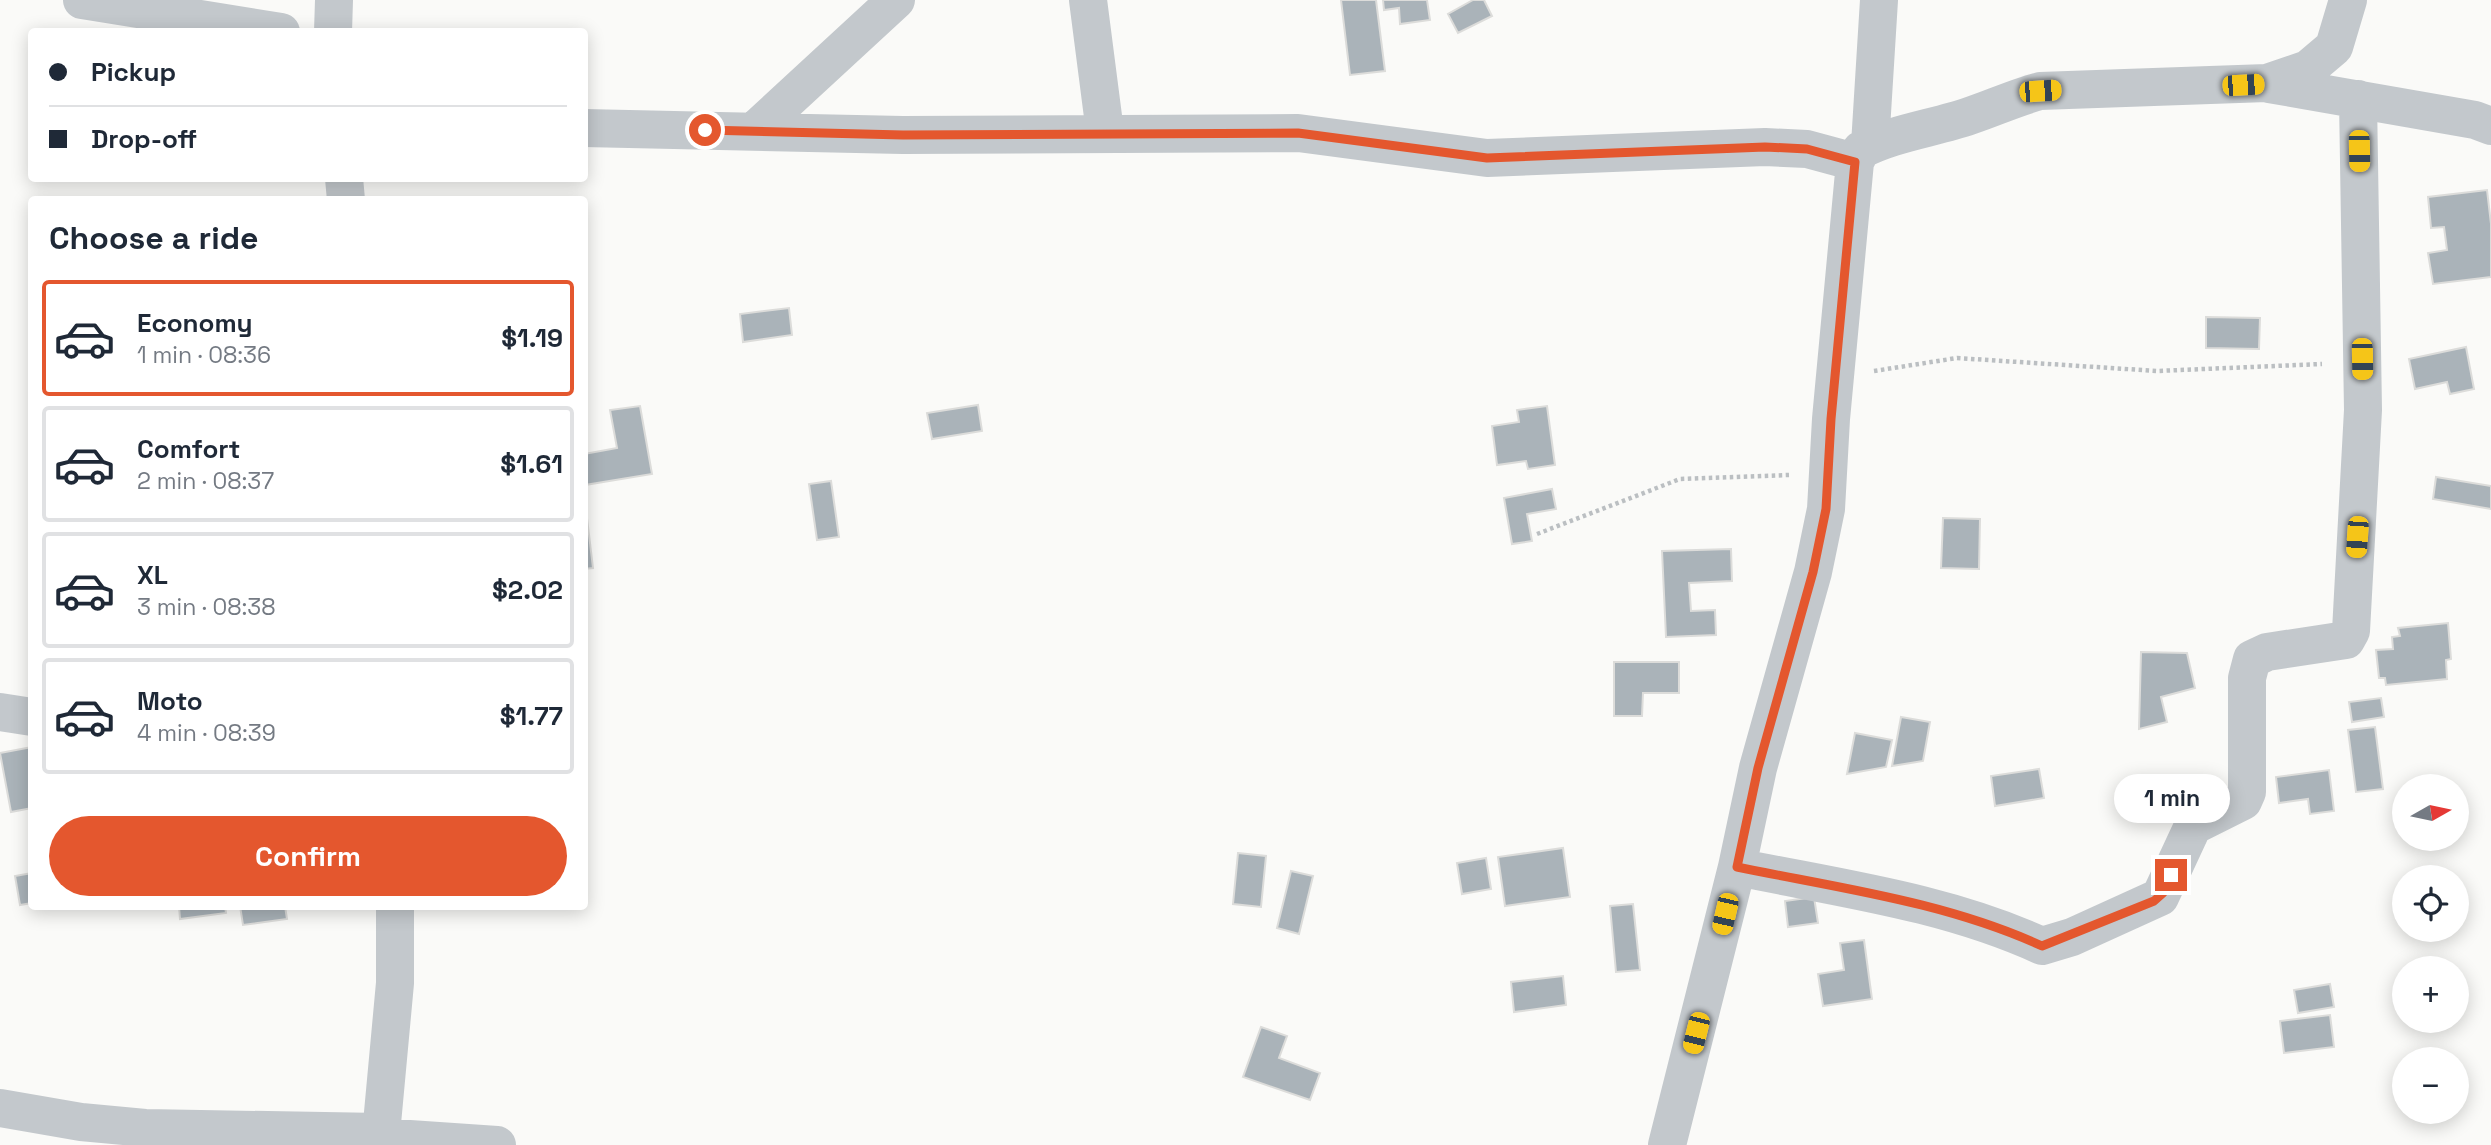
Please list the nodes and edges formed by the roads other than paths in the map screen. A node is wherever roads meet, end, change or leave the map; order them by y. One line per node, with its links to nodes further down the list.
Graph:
1 (82, 0): 6 (street)
2 (895, 0): 11 (street)
3 (1088, 0): 12 (street)
4 (1879, 0): 13 (street)
5 (2348, 0): 7 (street)
6 (256, 28)
7 (2267, 83): 8 (street); 13 (street)
8 (2358, 99): 9 (street); 16 (street)
9 (2491, 126)
10 (588, 128): 11 (street)
11 (754, 131): 12 (street)
12 (1105, 132): 13 (street)
13 (1863, 153): 16 (street)
14 (0, 712): 15 (street)
15 (28, 716)
16 (1737, 867): 21 (street)
17 (395, 910): 19 (street)
18 (0, 1108): 19 (street)
19 (380, 1138): 20 (street)
20 (497, 1145)
21 (1667, 1145)

